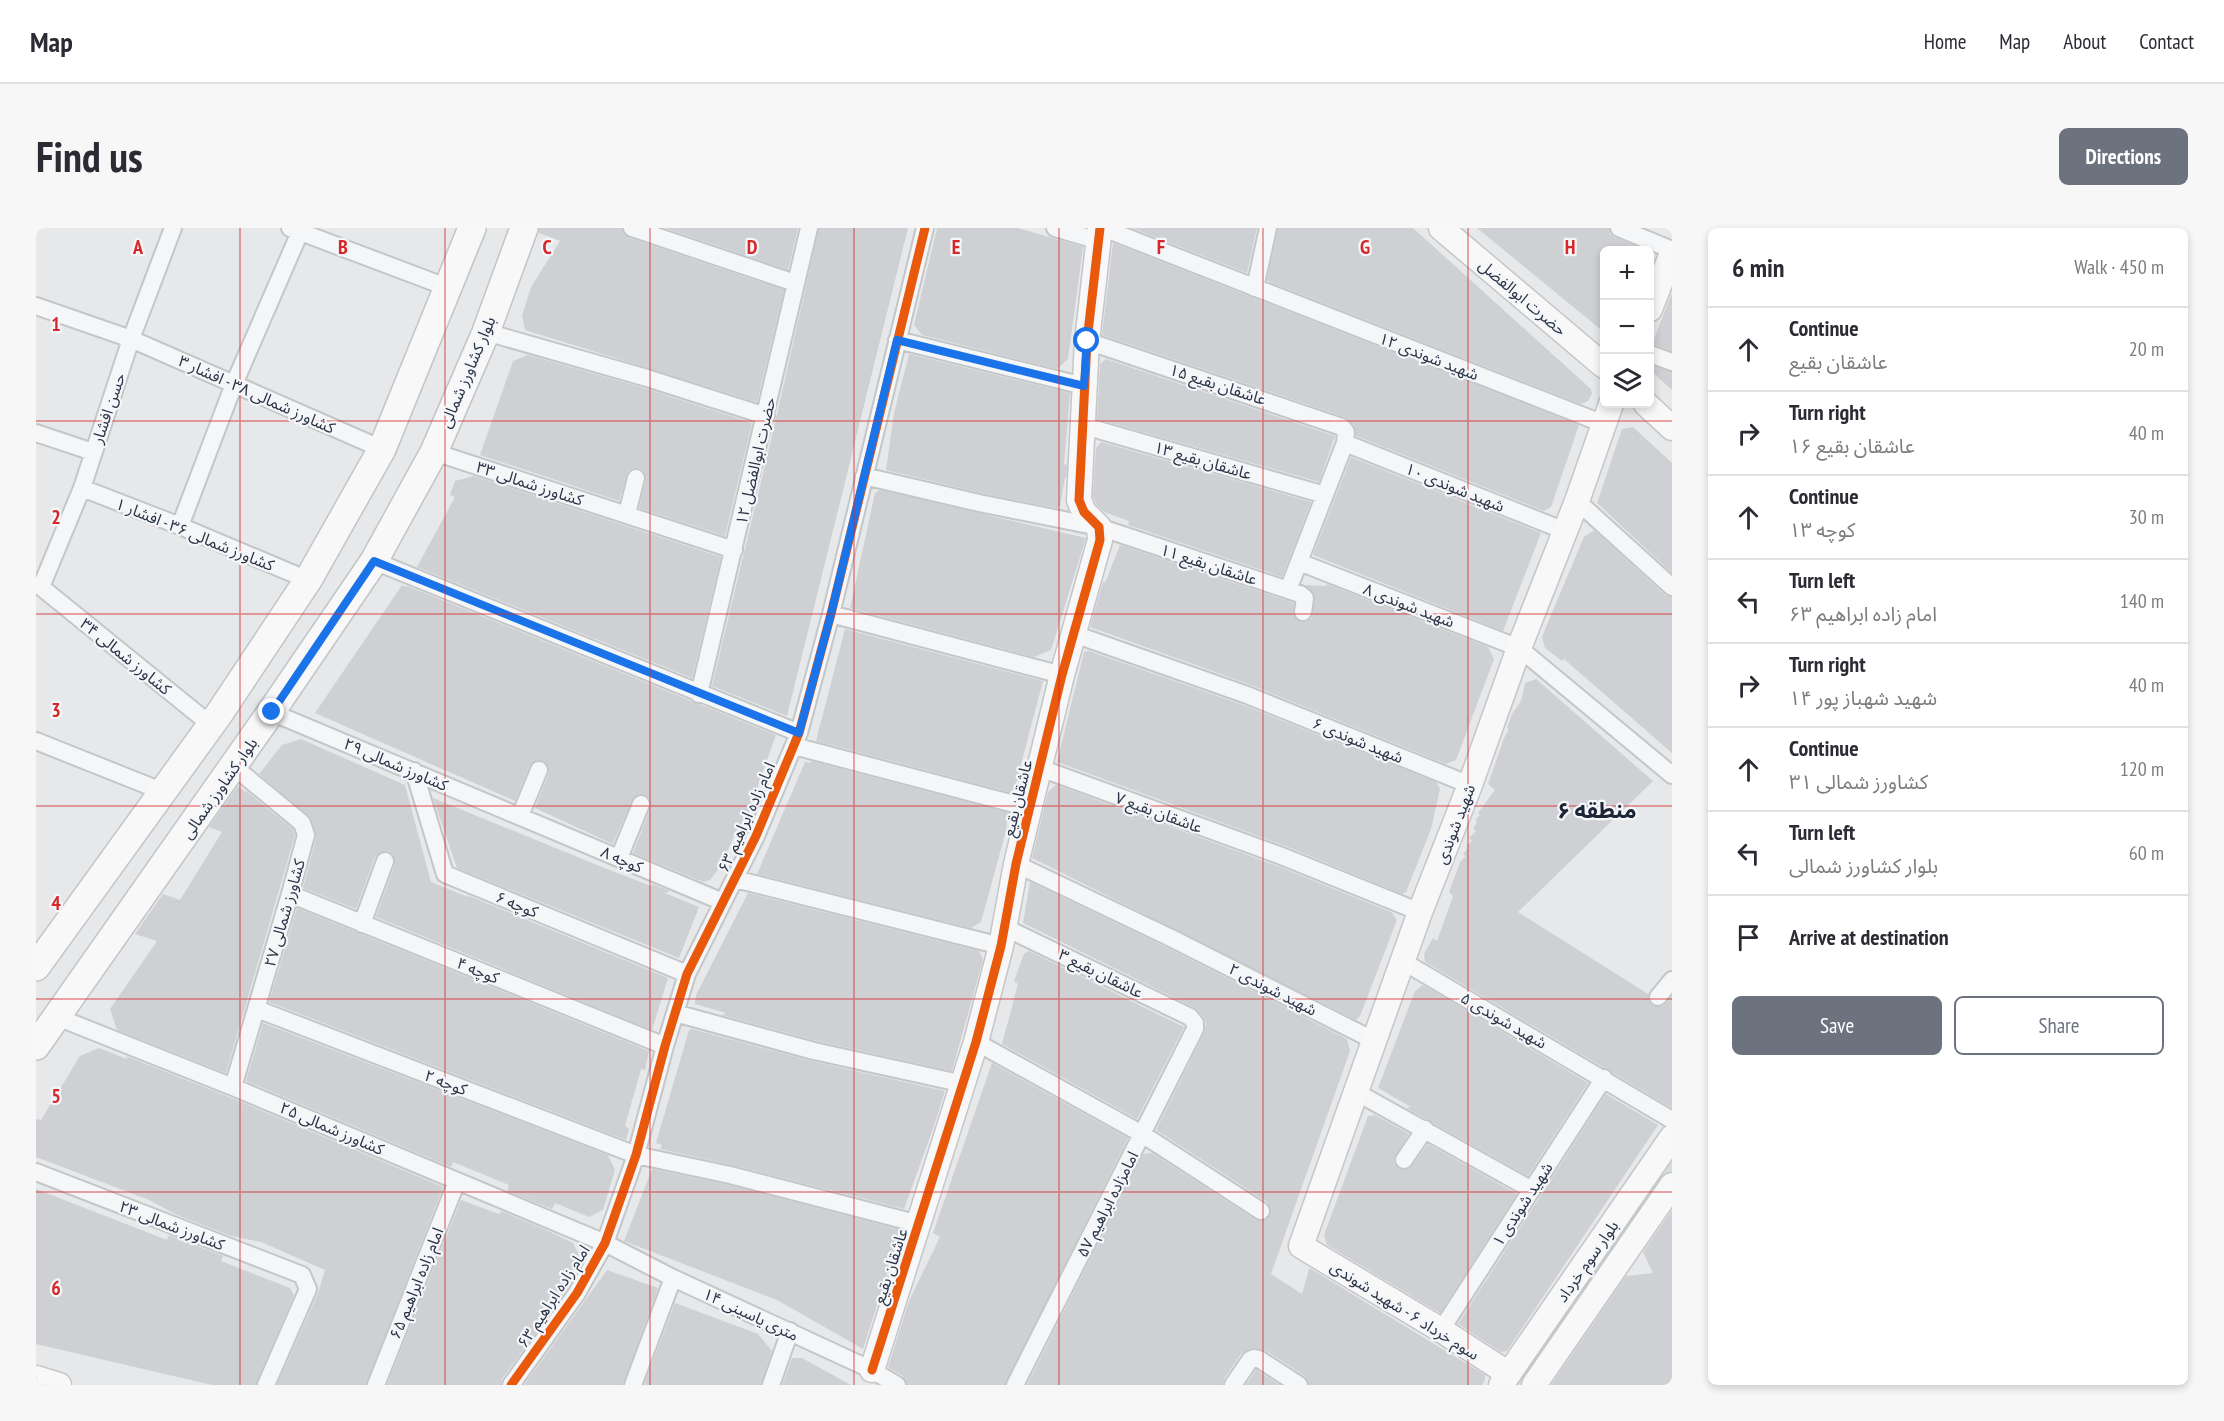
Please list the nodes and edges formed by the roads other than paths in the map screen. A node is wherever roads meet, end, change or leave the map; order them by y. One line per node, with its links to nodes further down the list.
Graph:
1 (173, 228): 20 (street, حسن افشار)
2 (472, 228): 15 (main road)
3 (524, 228): 19 (main road, بلوار کشاورز شمالی)
4 (632, 228): 14 (street)
5 (809, 228): 14 (street, حضرت ابوالفضل ۱۲)
6 (925, 228): 21 (street, امام زاده ابراهیم ۶۳)
7 (1055, 228): 12 (street, شهید شوندی ۱۲)
8 (1268, 228): 16 (street)
9 (1441, 228): 24 (street, حضرت ابوالفضل)
10 (1619, 228): 13 (street)
11 (295, 230): 15 (street); 26 (street)
12 (1101, 232): 16 (street, شهید شوندی ۱۲); 22 (street)
13 (1672, 254): 17 (street)
14 (795, 283): 30 (street, حضرت ابوالفضل ۱۲)
15 (449, 288): 35 (main road)
16 (1255, 288): 29 (street, شهید شوندی ۱۲)
17 (1654, 300)
18 (36, 306): 20 (street, کشاورز شمالی ۳۸ - افشار ۳)
19 (486, 332): 30 (street); 37 (main road, بلوار کشاورز شمالی)
20 (131, 339): 26 (street, کشاورز شمالی ۳۸ - افشار ۳); 36 (street, حسن افشار)
21 (897, 340): 27 (street); 38 (street, امام زاده ابراهیم ۶۳)
22 (1087, 341): 27 (street); 34 (street, عاشقان بقیع ۱۵)
23 (1654, 355): 25 (street)
24 (1600, 362)
25 (1672, 362)
26 (234, 384): 35 (street, کشاورز شمالی ۳۸ - افشار ۳); 44 (street)
27 (1084, 386): 31 (street)
28 (1650, 408): 32 (street)
29 (1608, 414): 42 (street, شهید شوندی)
30 (766, 416): 47 (street, حضرت ابوالفضل ۱۲)
31 (1082, 425): 41 (street, عاشقان بقیع ۱۳); 45 (street)
32 (1672, 428)
33 (36, 432): 36 (street)
34 (1345, 438): 41 (street); 46 (street, شهید شوندی ۱۰)
35 (382, 449): 50 (main road)
36 (93, 452): 40 (street, حسن افشار)
37 (434, 452): 43 (street, کشاورز شمالی ۳۳); 48 (main road, بلوار کشاورز شمالی)
38 (864, 476): 45 (street, عاشقان بقیع ۱۱); 55 (street, امام زاده ابراهیم ۶۳)
39 (636, 478): 43 (street)
40 (82, 488): 44 (street, کشاورز شمالی ۳۶ - افشار ۱); 51 (street, حسن افشار)
41 (1325, 495): 49 (street)
42 (1576, 501): 46 (street, شهید شوندی); 52 (street)
43 (627, 513): 47 (street)
44 (180, 526): 50 (street, کشاورز شمالی ۳۶ - افشار ۱)
45 (1099, 527): 53 (street, عاشقان بقیع ۱۱); 56 (street, عاشقان بقیع)
46 (1564, 531): 57 (street, شهید شوندی)
47 (734, 550): 59 (street, حضرت ابوالفضل ۱۲)
48 (374, 561): 59 (street); 60 (main road, بلوار کشاورز شمالی)
49 (1299, 562): 53 (street); 57 (street, شهید شوندی ۸)
50 (308, 580): 61 (main road)
51 (38, 586): 61 (street, کشاورز شمالی ۳۴)
52 (1672, 587)
53 (1288, 590): 54 (street)
54 (1303, 612)
55 (831, 614): 58 (street); 63 (street, امام زاده ابراهیم ۶۳)
56 (1074, 634): 58 (street, عاشقان بقیع); 70 (street, شهید شوندی ۶)
57 (1519, 648): 69 (street, شهید شوندی ۸); 70 (street, شهید شوندی)
58 (1062, 675): 66 (street, عاشقان بقیع)
59 (699, 694): 63 (street)
60 (272, 712): 62 (main road, بلوار کشاورز شمالی); 68 (street, کشاورز شمالی ۲۹)
61 (215, 720): 62 (main road); 71 (main road)
62 (253, 738): 65 (main road, بلوار کشاورز شمالی)
63 (796, 739): 73 (street); 78 (street, امام زاده ابراهیم ۶۳)
64 (36, 741): 71 (street)
65 (233, 766): 79 (street, کشاورز شمالی ۲۷); 91 (main road, بلوار کشاورز شمالی)
66 (1040, 768): 73 (street, عاشقان بقیع); 81 (street, عاشقان بقیع ۷)
67 (539, 770): 74 (street)
68 (414, 771): 74 (street, کشاورز شمالی ۲۹); 86 (street, کوچه ۶)
69 (1669, 772)
70 (1470, 785): 81 (street, شهید شوندی)
71 (164, 792): 85 (main road)
72 (640, 804): 75 (street)
73 (1029, 808): 77 (street, عاشقان بقیع)
74 (520, 816): 75 (street, کوچه ۸)
75 (620, 858): 80 (street, کوچه ۸)
76 (385, 861): 82 (street)
77 (1016, 864): 83 (street, عاشقان بقیع); 93 (street, شهید شوندی ۲)
78 (735, 879): 80 (street, امام زاده ابراهیم ۶۳); 83 (street, عاشقان بقیع ۳)
79 (290, 894): 82 (street, کوچه ۴); 89 (street, کشاورز شمالی ۲۷)
80 (723, 902): 86 (street, امام زاده ابراهیم ۶۳)
81 (1420, 912): 84 (street, شهید شوندی)
82 (362, 924): 95 (street, کوچه ۴)
83 (1002, 936): 92 (street, عاشقان بقیع ۳); 94 (street, عاشقان بقیع)
84 (1404, 962): 93 (street, شهید شوندی); 97 (street, شهید شوندی ۵)
85 (36, 967)
86 (687, 974): 90 (street, امام زاده ابراهیم ۶۳)
87 (1672, 980): 88 (street)
88 (1658, 997)
89 (257, 1009): 99 (street, کشاورز شمالی ۲۷); 105 (street, کوچه ۲)
90 (675, 1013): 95 (street, امام زاده ابراهیم ۶۳); 98 (street)
91 (57, 1017): 96 (main road, بلوار کشاورز شمالی); 99 (street, کشاورز شمالی ۲۵)
92 (1195, 1023): 103 (street, امامزاده ابراهیم ۵۷)
93 (1375, 1041): 100 (street, شهید شوندی)
94 (976, 1042): 98 (street, عاشقان بقیع); 103 (street)
95 (665, 1046): 105 (street, امام زاده ابراهیم ۶۳)
96 (36, 1047)
97 (1604, 1078): 101 (street, شهید شوندی ۵); 110 (street, شهید شوندی ۱)
98 (964, 1084): 112 (street, عاشقان بقیع)
99 (233, 1088): 108 (street, کشاورز شمالی ۲۵)
100 (1356, 1092): 102 (street); 114 (street, شهید شوندی)
101 (1672, 1119)
102 (1425, 1129): 106 (street); 110 (street)
103 (1142, 1134): 111 (street); 128 (street, امامزاده ابراهیم ۵۷)
104 (1672, 1137): 120 (street, بلوار سوم خرداد)
105 (636, 1155): 112 (street, کوچه ۲); 113 (street, امام زاده ابراهیم ۶۳)
106 (1404, 1161)
107 (36, 1172): 122 (street, کشاورز شمالی ۲۳)
108 (457, 1181): 113 (street, کشاورز شمالی ۲۵); 123 (street, امام زاده ابراهیم ۶۵)
109 (1672, 1185): 131 (street, بلوار سوم خرداد)
110 (1532, 1190): 116 (street, شهید شوندی ۱)
111 (1261, 1212)
112 (919, 1224): 118 (street, عاشقان بقیع)
113 (605, 1243): 115 (street, ۱۴ متری یاسینی); 124 (street, امام زاده ابراهیم ۶۳)
114 (1301, 1246): 116 (street, سوم خرداد ۶ - شهید شوندی)
115 (673, 1278): 117 (street, ۱۴ متری یاسینی); 125 (street)
116 (1441, 1330): 120 (street, سوم خرداد ۶ - شهید شوندی)
117 (790, 1331): 118 (street, ۱۴ متری یاسینی); 126 (street)
118 (872, 1370): 127 (street, ۱۴ متری یاسینی)
119 (36, 1378): 121 (street)
120 (1505, 1380)
121 (59, 1385)
122 (266, 1385)
123 (376, 1385)
124 (511, 1385)
125 (633, 1385)
126 (771, 1385)
127 (897, 1385)
128 (1015, 1385)
129 (1233, 1385): 130 (street)
130 (1299, 1385)
131 (1534, 1385)

